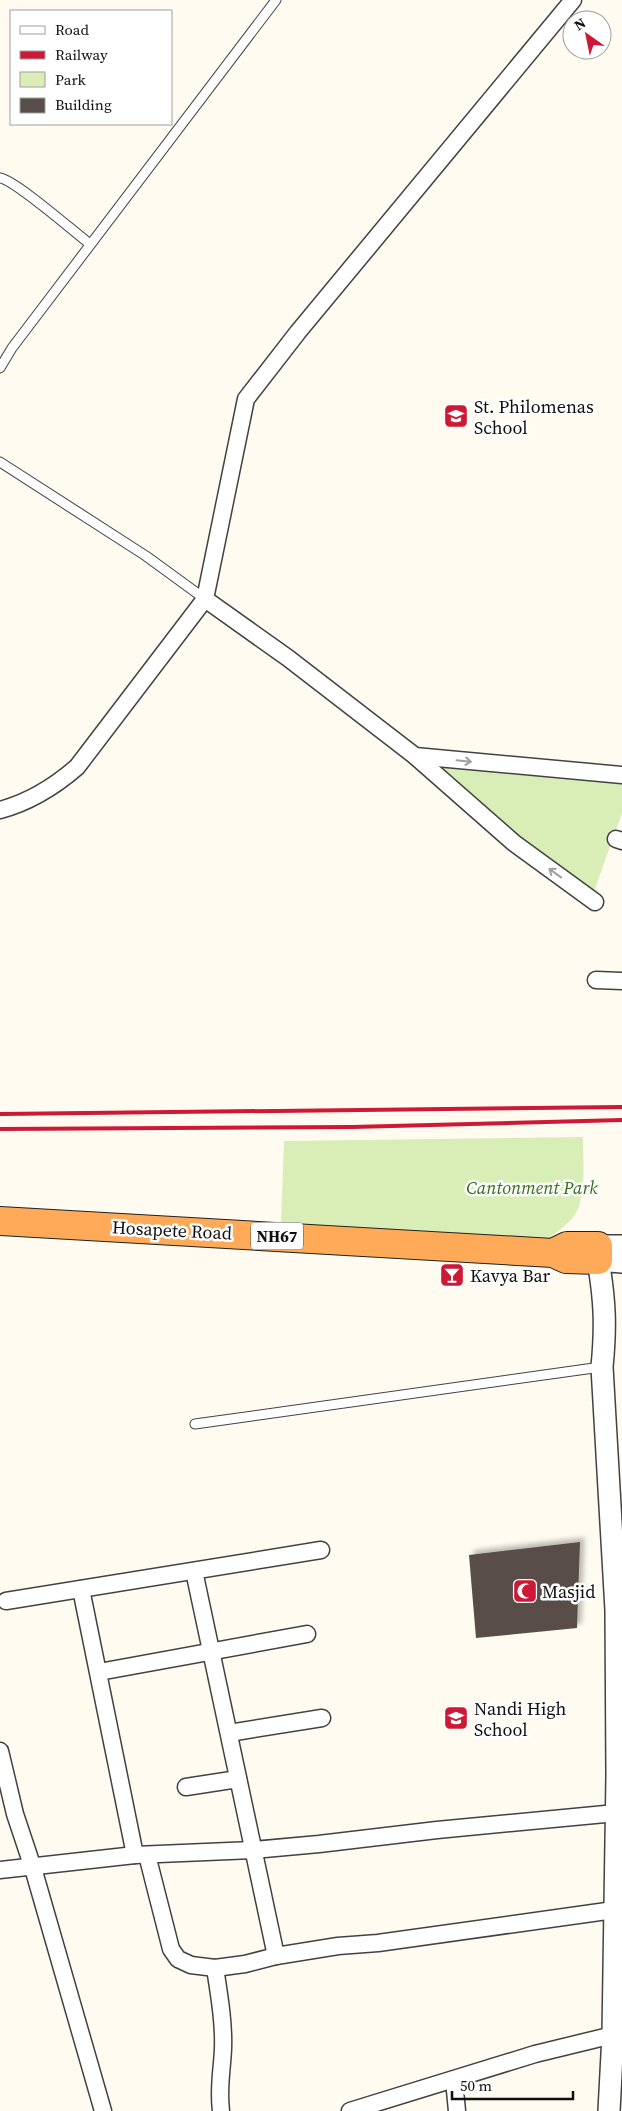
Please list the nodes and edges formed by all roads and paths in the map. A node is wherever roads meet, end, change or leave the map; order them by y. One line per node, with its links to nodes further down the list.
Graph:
1 (276, 0): 4 (lane)
2 (573, 0): 7 (street)
3 (0, 178): 4 (lane)
4 (90, 244): 5 (lane)
5 (0, 368)
6 (0, 462): 7 (lane)
7 (205, 599): 8 (street); 10 (street)
8 (415, 756): 9 (street, one-way to 9); 11 (street, one-way to 8)
9 (622, 775)
10 (0, 810)
11 (595, 902)
12 (596, 980): 13 (street)
13 (622, 981)
14 (0, 1221): 15 (highway, Hosapete Road / NH67)
15 (610, 1253): 16 (street)
16 (602, 1367): 17 (lane); 22 (street)
17 (196, 1424)
18 (321, 1550): 19 (street)
19 (194, 1570): 20 (street); 24 (street)
20 (81, 1589): 21 (street); 25 (street)
21 (6, 1601)
22 (619, 1610): 29 (street)
23 (308, 1634): 24 (street)
24 (211, 1652): 25 (street); 27 (street)
25 (99, 1672): 34 (street)
26 (322, 1718): 27 (street)
27 (229, 1733): 30 (street)
28 (0, 1751): 35 (street)
29 (619, 1776): 32 (street)
30 (238, 1779): 31 (street); 33 (street)
31 (186, 1787)
32 (616, 1813): 33 (street); 37 (street)
33 (253, 1850): 34 (street); 38 (street)
34 (141, 1855): 35 (street); 39 (street)
35 (33, 1868): 36 (street); 42 (street)
36 (0, 1870)
37 (618, 1911): 38 (street); 40 (street)
38 (276, 1956): 39 (street)
39 (215, 1968): 43 (street)
40 (612, 2035): 41 (street); 46 (street)
41 (454, 2080): 44 (street); 45 (street)
42 (103, 2111)
43 (221, 2111)
44 (350, 2111)
45 (457, 2111)
46 (609, 2111)

